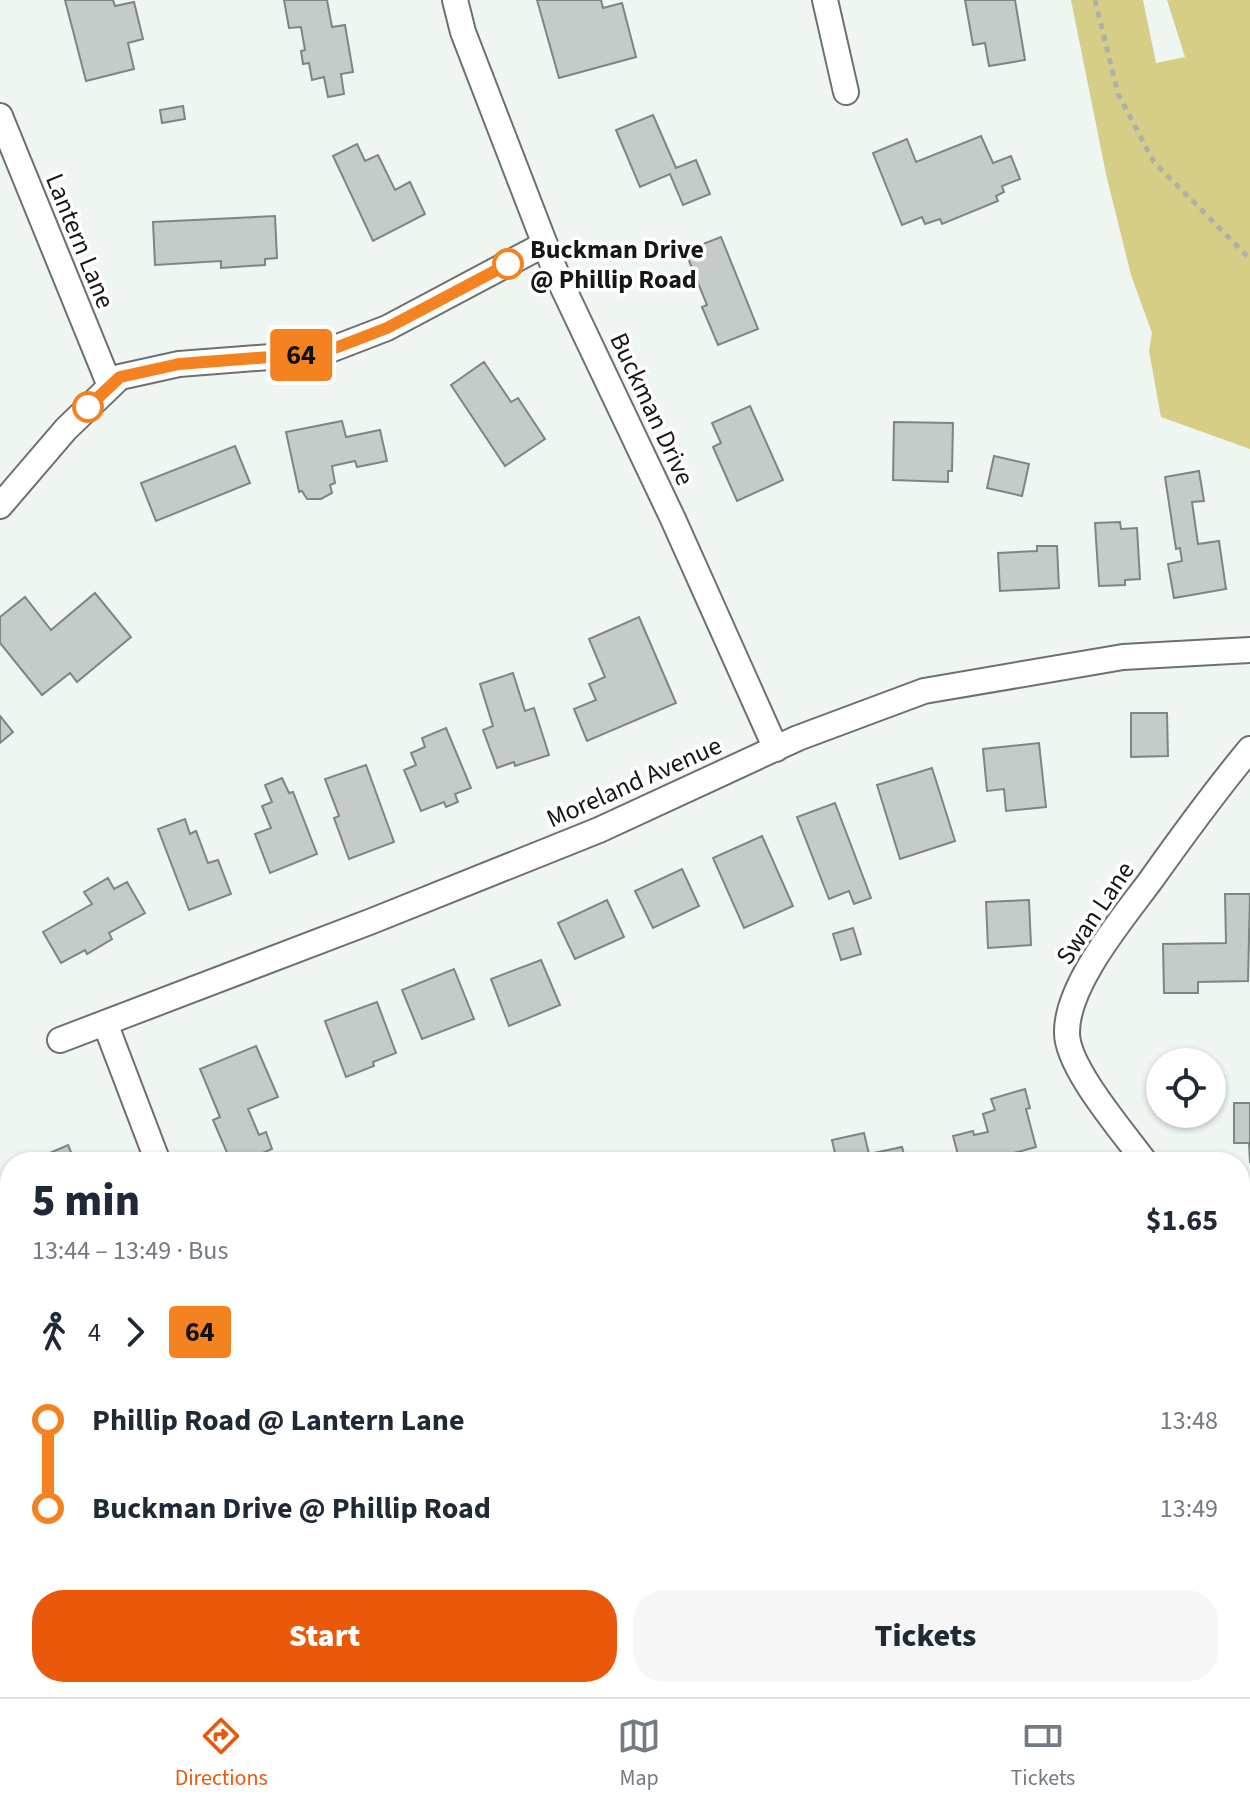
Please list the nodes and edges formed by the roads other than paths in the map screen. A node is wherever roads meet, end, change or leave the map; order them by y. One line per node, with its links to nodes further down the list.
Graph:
1 (455, 0): 5 (street, Buckman Drive)
2 (825, 0): 3 (street)
3 (846, 92)
4 (0, 116): 6 (street, Lantern Lane)
5 (545, 244): 6 (street); 9 (street, Buckman Drive)
6 (110, 386): 7 (street)
7 (0, 506)
8 (1250, 650): 9 (street, Moreland Avenue)
9 (776, 749): 11 (street, Moreland Avenue)
10 (1250, 749): 14 (street, Swan Lane)
11 (105, 1023): 12 (street, Moreland Avenue); 13 (street)
12 (60, 1040)
13 (154, 1152)
14 (1138, 1152)

